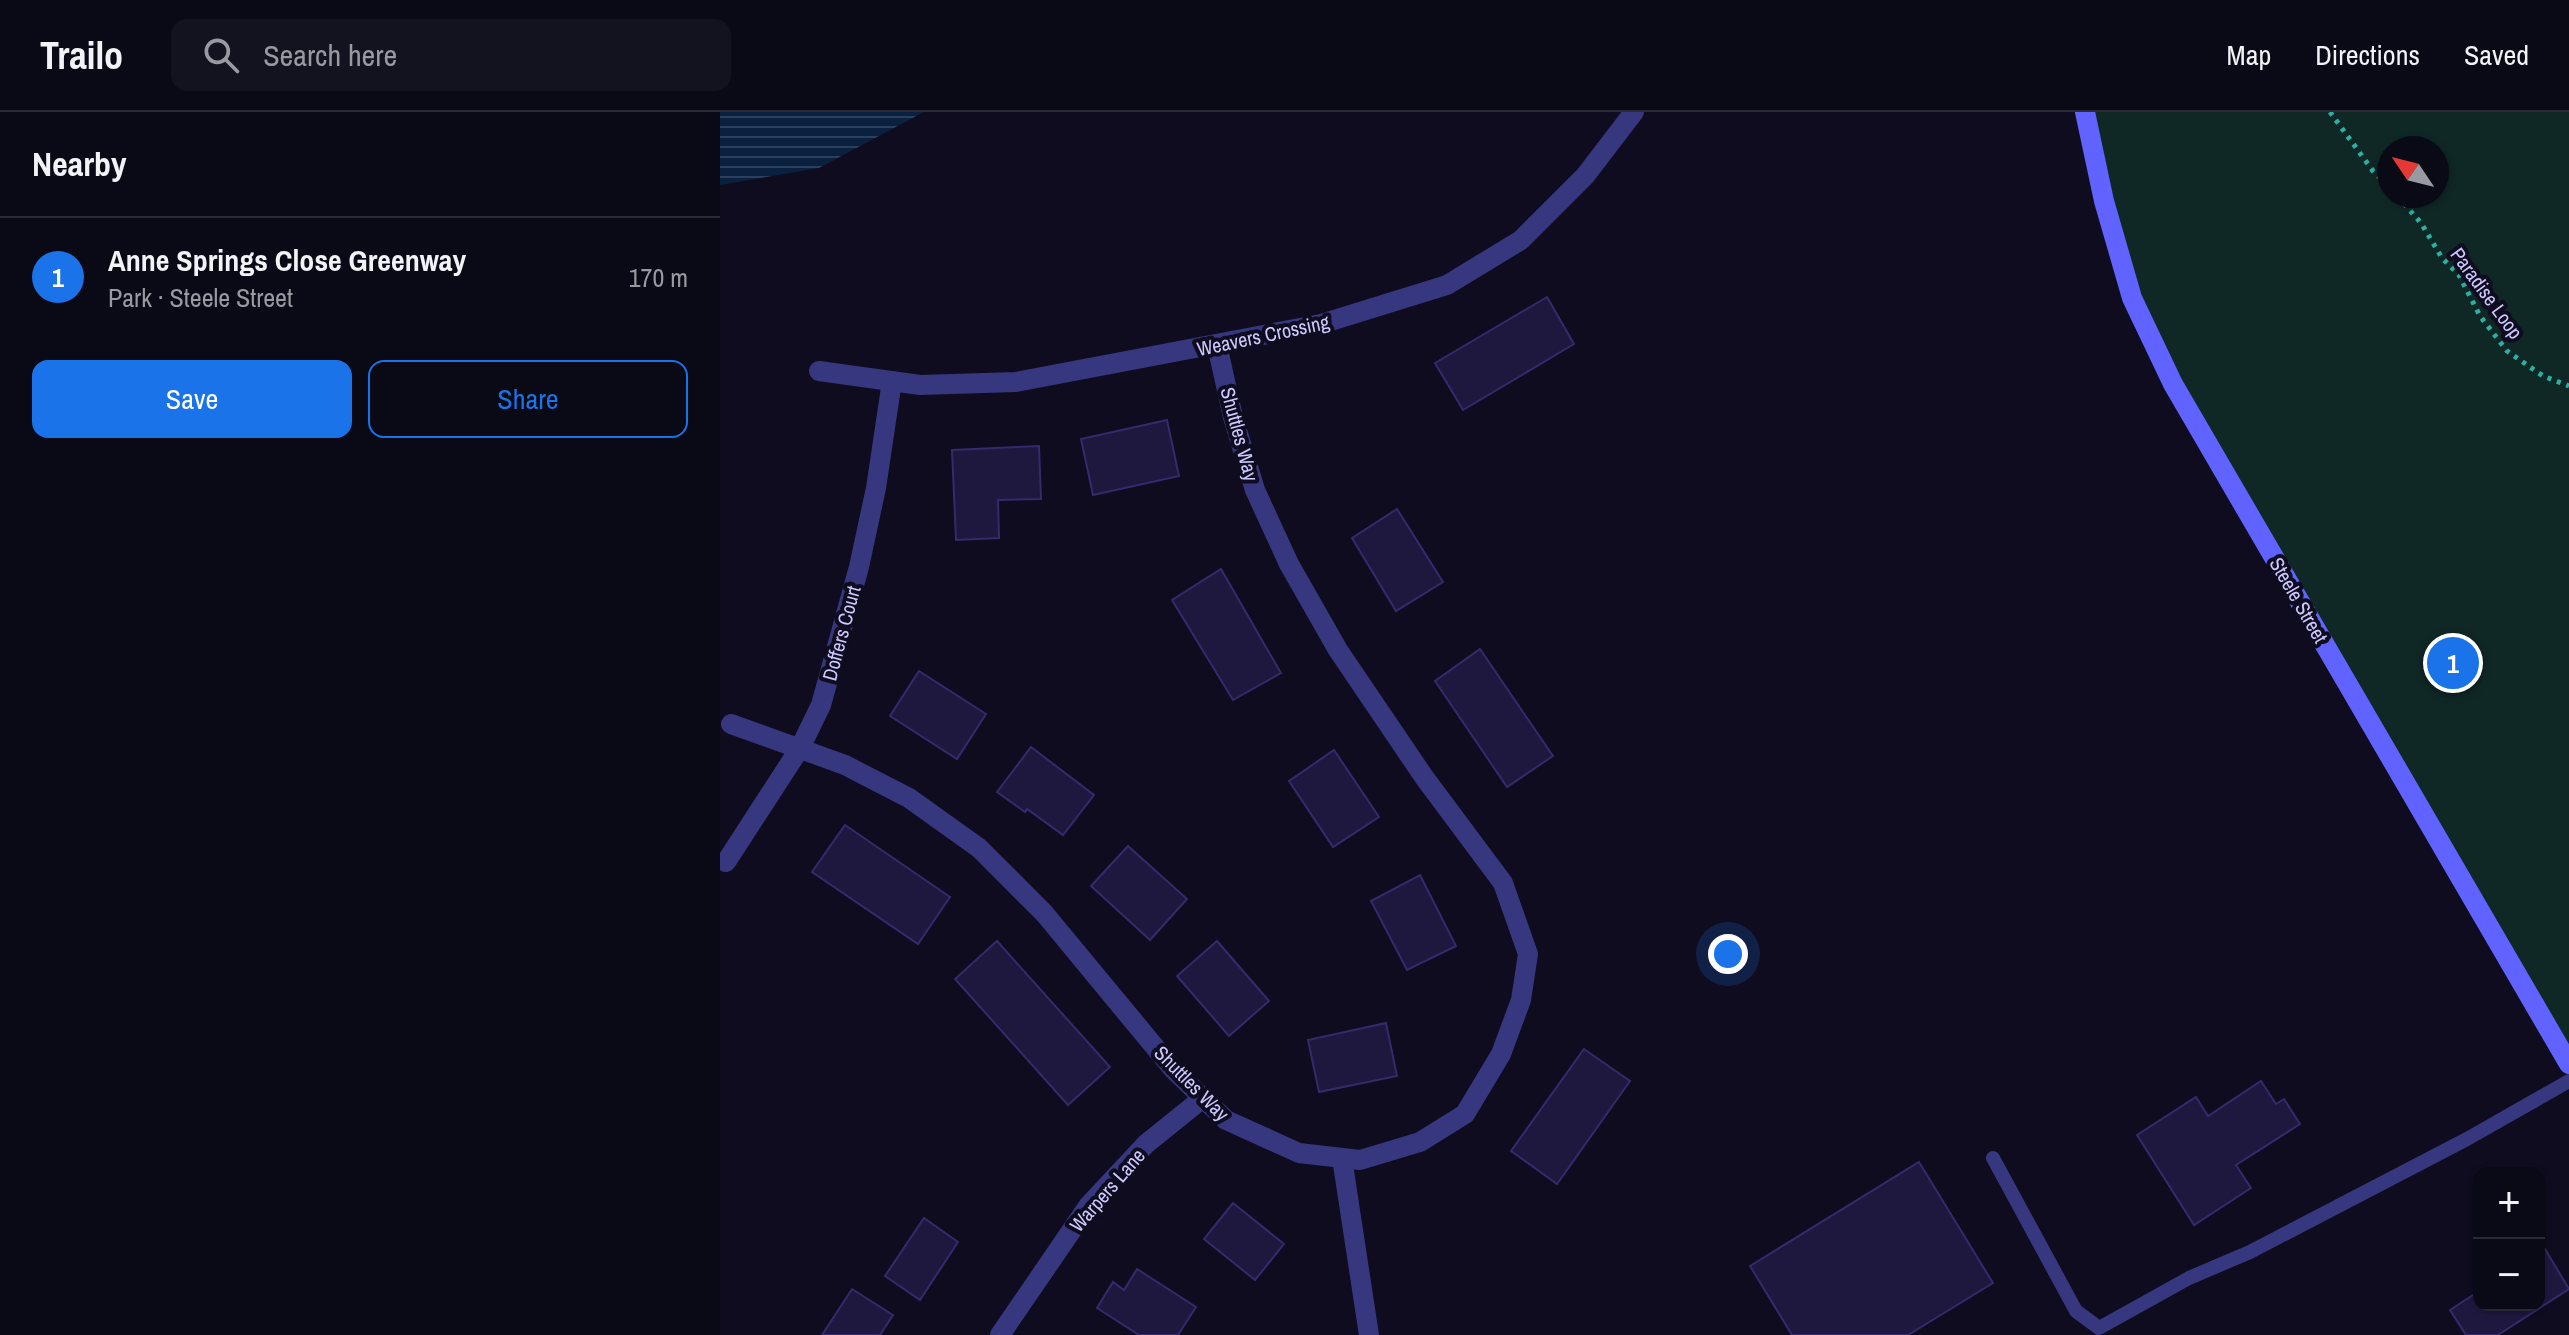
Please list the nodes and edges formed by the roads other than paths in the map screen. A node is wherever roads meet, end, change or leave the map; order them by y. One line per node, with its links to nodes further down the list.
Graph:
1 (1634, 112): 3 (street, Weavers Crossing)
2 (2085, 112): 9 (street, Steele Street)
3 (1217, 345): 5 (street, Weavers Crossing); 12 (street, Shuttles Way)
4 (819, 371): 5 (street, Weavers Crossing)
5 (892, 381): 7 (street, Doffers Court)
6 (731, 724): 7 (street, Shuttles Way)
7 (800, 748): 8 (street, Doffers Court); 11 (street, Shuttles Way)
8 (726, 862)
9 (2569, 1064)
10 (2569, 1081): 13 (lane)
11 (1203, 1098): 12 (street, Shuttles Way); 14 (street, Warpers Lane)
12 (1342, 1158): 15 (street)
13 (1993, 1158)
14 (1000, 1335)
15 (1369, 1335)

